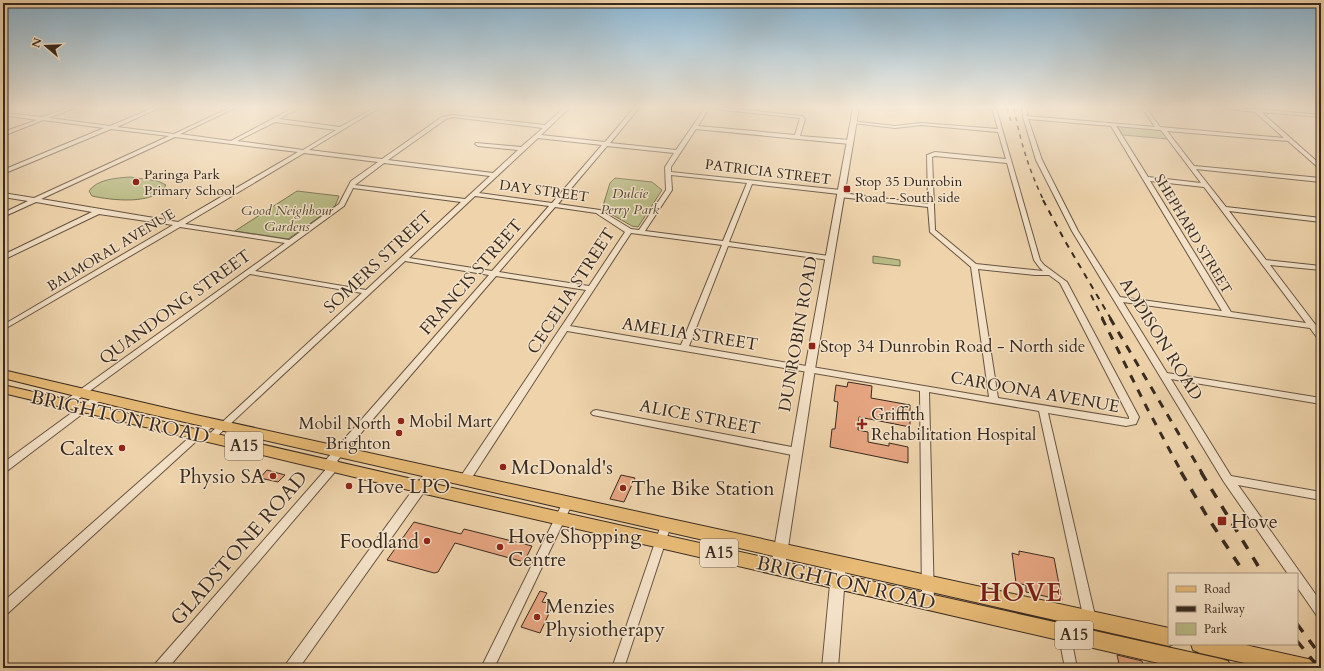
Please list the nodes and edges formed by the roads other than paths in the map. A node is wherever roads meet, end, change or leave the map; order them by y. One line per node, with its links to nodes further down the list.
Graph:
1 (82, 139): 29 (street)
2 (167, 139): 40 (street)
3 (211, 139): 18 (street)
4 (237, 139): 18 (street)
5 (323, 139): 23 (street, BALMORAL AVENUE)
6 (414, 139): 25 (street, QUANDONG STREET)
7 (533, 139): 22 (street, SOMERS STREET)
8 (566, 139): 21 (street)
9 (610, 139): 21 (street, FRANCIS STREET)
10 (687, 139): 24 (street, CECELIA STREET)
11 (822, 139): 19 (street)
12 (1002, 139): 26 (street)
13 (1032, 139): 64 (street, ADDISON ROAD)
14 (1122, 139): 32 (street, SHEPHARD STREET)
15 (1169, 139): 27 (street)
16 (1281, 139): 17 (street)
17 (1289, 140): 28 (street)
18 (232, 142): 23 (street)
19 (850, 142): 38 (street, DUNROBIN ROAD)
20 (478, 144): 22 (street)
21 (606, 144): 24 (street); 42 (street, FRANCIS STREET)
22 (523, 149): 31 (street, SOMERS STREET)
23 (303, 151): 25 (street); 48 (street, BALMORAL AVENUE)
24 (678, 152): 30 (street, CECELIA STREET)
25 (383, 161): 31 (street); 36 (street, QUANDONG STREET)
26 (1008, 161): 43 (street); 60 (street)
27 (1192, 167): 33 (street); 35 (street)
28 (1321, 168)
29 (3, 172)
30 (668, 173): 34 (street, PATRICIA STREET); 50 (street, CECELIA STREET)
31 (495, 175): 37 (street, SOMERS STREET)
32 (1146, 178): 35 (street); 65 (street, SHEPHARD STREET)
33 (1321, 180)
34 (750, 182): 38 (street, PATRICIA STREET); 52 (street)
35 (1205, 185): 44 (street)
36 (350, 186): 41 (street); 51 (street, QUANDONG STREET)
37 (474, 194): 41 (street, SOMERS STREET); 42 (street, DAY STREET)
38 (841, 194): 43 (street, PATRICIA STREET); 53 (street, DUNROBIN ROAD)
39 (3, 195): 40 (street)
40 (35, 200): 45 (street); 46 (street)
41 (466, 201): 55 (street, SOMERS STREET)
42 (553, 204): 49 (street, DAY STREET); 61 (street, FRANCIS STREET)
43 (931, 206): 57 (street)
44 (1224, 209): 47 (street); 56 (street)
45 (97, 212): 48 (street); 54 (street)
46 (3, 215)
47 (1321, 220)
48 (178, 225): 51 (street); 67 (street, BALMORAL AVENUE)
49 (629, 231): 50 (street, CECELIA STREET); 62 (street, CECELIA STREET)
50 (641, 232): 52 (street)
51 (290, 242): 59 (street, QUANDONG STREET)
52 (726, 244): 53 (street); 70 (street)
53 (829, 258): 71 (street, DUNROBIN ROAD)
54 (4, 259)
55 (403, 259): 61 (street); 63 (street, SOMERS STREET)
56 (1264, 262): 58 (street); 66 (street)
57 (974, 266): 60 (street); 78 (street)
58 (1321, 268)
59 (249, 272): 63 (street); 76 (street, QUANDONG STREET)
60 (1052, 273): 82 (street, CAROONA AVENUE)
61 (494, 274): 62 (street); 86 (street, FRANCIS STREET)
62 (591, 289): 68 (street, CECELIA STREET)
63 (367, 292): 84 (street, SOMERS STREET)
64 (1117, 299): 65 (street); 73 (street, ADDISON ROAD)
65 (1228, 314): 66 (street)
66 (1312, 326): 69 (street)
67 (3, 328)
68 (565, 328): 70 (street, AMELIA STREET); 91 (street, CECELIA STREET)
69 (1321, 337)
70 (684, 348): 71 (street, AMELIA STREET)
71 (810, 369): 74 (street, CAROONA AVENUE); 87 (street, DUNROBIN ROAD)
72 (3, 374): 76 (main road, BRIGHTON ROAD / A15)
73 (1164, 375): 79 (street); 92 (street, ADDISON ROAD)
74 (924, 388): 78 (street, CAROONA AVENUE); 104 (street)
75 (3, 389): 80 (main road, BRIGHTON ROAD / A15)
76 (81, 394): 77 (main road, BRIGHTON ROAD / A15); 80 (street, QUANDONG STREET)
77 (99, 397): 81 (street); 84 (main road, BRIGHTON ROAD / A15)
78 (994, 401): 82 (street, CAROONA AVENUE)
79 (1321, 401)
80 (66, 404): 81 (main road, BRIGHTON ROAD / A15)
81 (84, 408): 85 (main road, BRIGHTON ROAD / A15); 89 (street)
82 (1043, 409): 107 (street)
83 (596, 413): 87 (street, ALICE STREET)
84 (217, 425): 85 (street, SOMERS STREET); 86 (main road, BRIGHTON ROAD / A15)
85 (204, 436): 88 (main road, BRIGHTON ROAD / A15); 105 (street, SOMERS STREET)
86 (343, 452): 88 (street, GLADSTONE ROAD); 90 (main road, BRIGHTON ROAD / A15)
87 (797, 452): 98 (street, DUNROBIN ROAD)
88 (331, 466): 93 (main road, BRIGHTON ROAD / A15); 112 (street, GLADSTONE ROAD)
89 (3, 468)
90 (432, 472): 91 (main road, BRIGHTON ROAD / A15); 93 (street)
91 (465, 479): 95 (main road, BRIGHTON ROAD / A15)
92 (1228, 479): 94 (street); 101 (street, ADDISON ROAD)
93 (421, 487): 96 (main road, BRIGHTON ROAD / A15); 113 (street)
94 (1321, 496)
95 (568, 502): 96 (street); 97 (main road, BRIGHTON ROAD / A15)
96 (559, 518): 97 (main road, BRIGHTON ROAD / A15); 114 (street)
97 (663, 532): 98 (main road, BRIGHTON ROAD / A15); 100 (main road, BRIGHTON ROAD / A15); 115 (street)
98 (781, 549): 99 (main road, BRIGHTON ROAD / A15); 100 (street, DUNROBIN ROAD)
99 (839, 563): 103 (street); 104 (main road, BRIGHTON ROAD / A15)
100 (778, 567): 103 (main road, BRIGHTON ROAD / A15)
101 (1293, 573)
102 (1298, 579): 106 (street)
103 (838, 580): 104 (main road, BRIGHTON ROAD / A15); 116 (street)
104 (928, 593): 107 (main road, BRIGHTON ROAD / A15); 108 (main road, BRIGHTON ROAD / A15)
105 (3, 610)
106 (1321, 612)
107 (1090, 620): 109 (main road, BRIGHTON ROAD / A15)
108 (1064, 632): 117 (street); 118 (main road, BRIGHTON ROAD / A15)
109 (1168, 637)
110 (1204, 645): 111 (main road)
111 (1286, 665): 119 (main road)
112 (160, 668)
113 (291, 668)
114 (487, 668)
115 (618, 668)
116 (830, 668)
117 (1071, 668)
118 (1221, 668)
119 (1308, 668)

